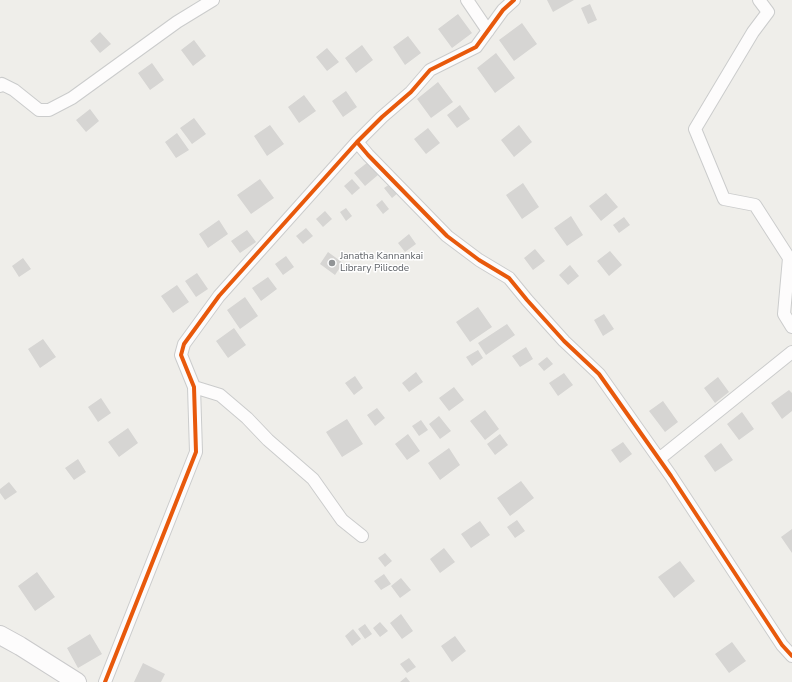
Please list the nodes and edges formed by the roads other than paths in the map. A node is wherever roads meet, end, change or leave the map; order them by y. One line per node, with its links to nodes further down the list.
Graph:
1 (213, 0): 6 (street)
2 (468, 0): 5 (street)
3 (514, 0): 5 (street)
4 (759, 0): 8 (street)
5 (488, 31): 7 (street)
6 (0, 86)
7 (357, 142): 10 (street); 11 (street)
8 (792, 327)
9 (792, 352): 11 (street)
10 (194, 387): 12 (street); 16 (street)
11 (659, 459): 14 (street)
12 (362, 536)
13 (0, 635): 15 (street)
14 (792, 656)
15 (77, 682)
16 (104, 682)

